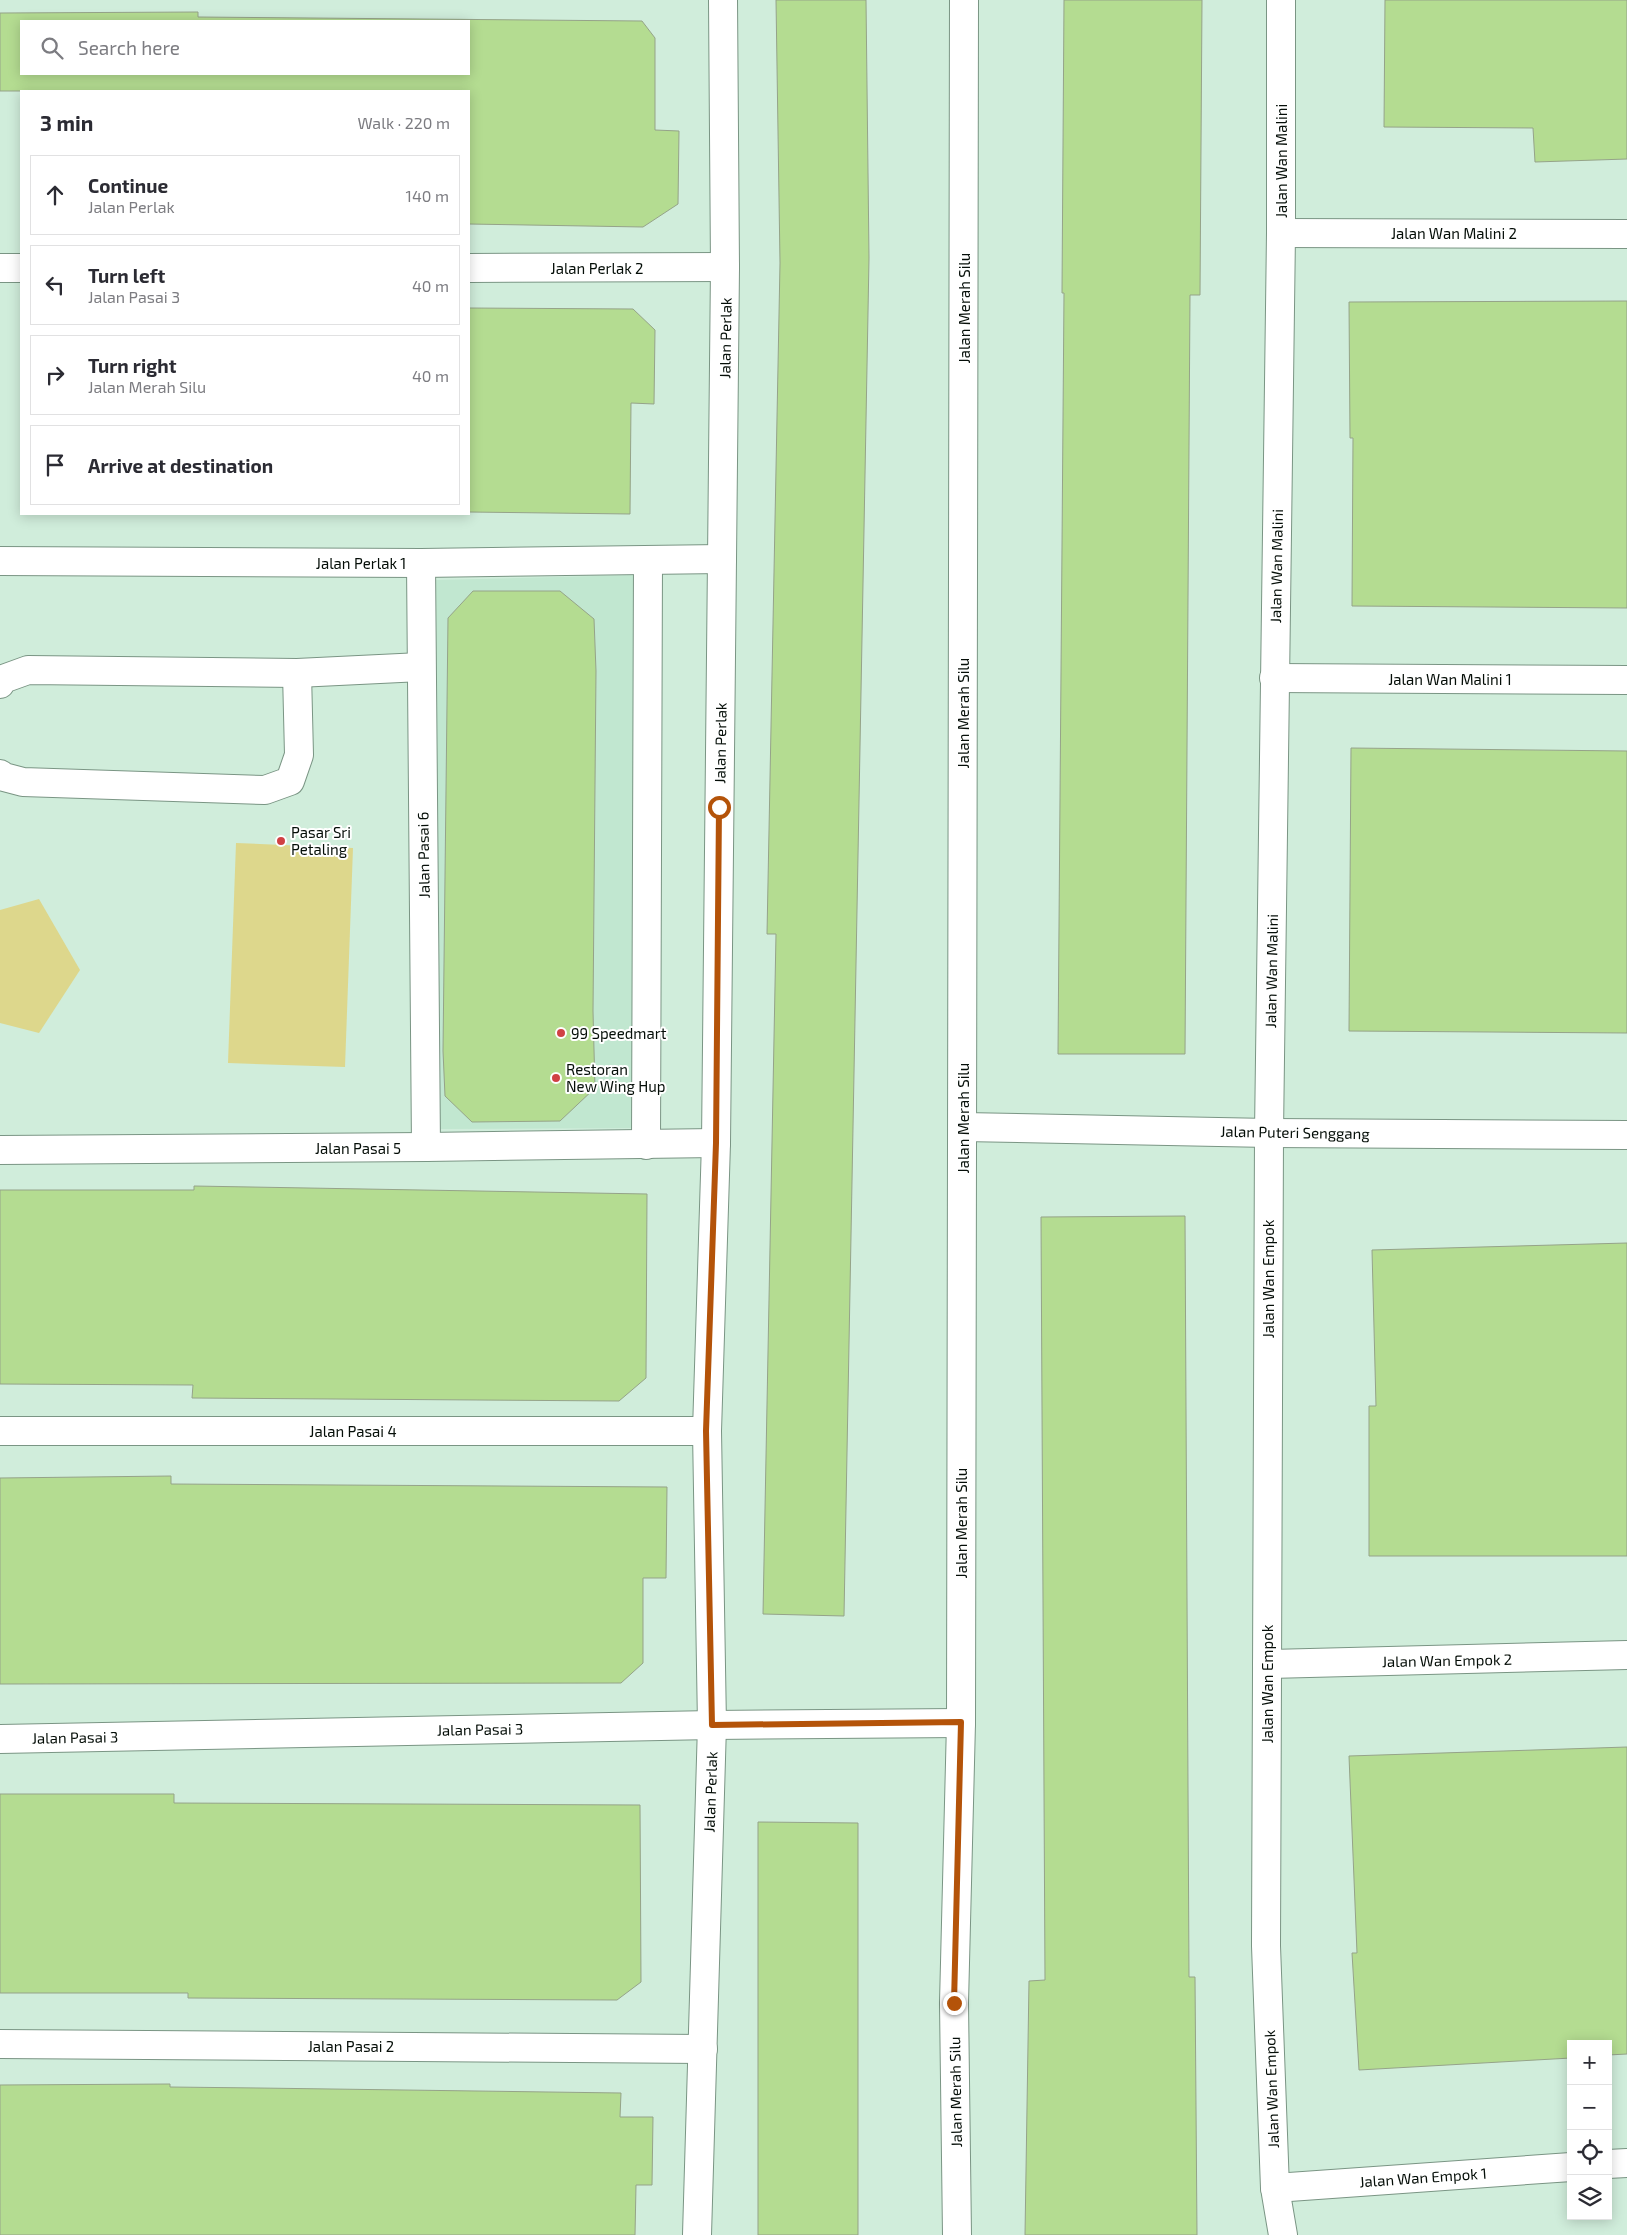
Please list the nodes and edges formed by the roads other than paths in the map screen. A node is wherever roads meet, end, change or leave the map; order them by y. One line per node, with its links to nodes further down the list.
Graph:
1 (723, 0): 9 (street, Jalan Perlak)
2 (964, 0): 20 (street, Jalan Merah Silu)
3 (1281, 0): 4 (street, Jalan Wan Malini)
4 (1281, 232): 5 (street, Jalan Wan Malini 2); 16 (street, Jalan Wan Malini)
5 (1627, 234)
6 (0, 268): 7 (street)
7 (20, 268)
8 (470, 268): 9 (street, Jalan Perlak 2)
9 (725, 268): 10 (street, Jalan Perlak)
10 (722, 559): 12 (street, Jalan Perlak 1); 23 (street, Jalan Perlak)
11 (0, 561): 13 (street, Jalan Perlak 1)
12 (648, 561): 13 (street, Jalan Perlak 1); 24 (street)
13 (420, 563): 14 (street, Jalan Pasai 6)
14 (421, 667): 15 (street); 25 (street, Jalan Pasai 6)
15 (297, 673): 18 (street); 19 (street)
16 (1274, 678): 17 (street, Jalan Wan Malini 1); 21 (street, Jalan Wan Malini)
17 (1627, 680)
18 (0, 684)
19 (0, 774)
20 (963, 1127): 21 (street, Jalan Puteri Senggang); 31 (street, Jalan Merah Silu)
21 (1269, 1132): 22 (street, Jalan Puteri Senggang); 30 (street, Jalan Wan Empok)
22 (1627, 1135)
23 (716, 1143): 24 (street, Jalan Pasai 5); 28 (street, Jalan Perlak)
24 (646, 1145): 25 (street, Jalan Pasai 5)
25 (426, 1147): 26 (street, Jalan Pasai 5)
26 (0, 1150)
27 (0, 1431): 28 (street, Jalan Pasai 4)
28 (706, 1431): 32 (street, Jalan Perlak)
29 (1627, 1656): 30 (street, Jalan Wan Empok 2)
30 (1268, 1664): 39 (street, Jalan Wan Empok)
31 (961, 1722): 32 (street, Jalan Pasai 3); 41 (street, Jalan Merah Silu)
32 (712, 1725): 33 (street, Jalan Pasai 3); 35 (street, Jalan Perlak)
33 (0, 1739)
34 (0, 2044): 35 (street, Jalan Pasai 2)
35 (703, 2049): 40 (street, Jalan Perlak)
36 (1627, 2163): 37 (street)
37 (1612, 2164)
38 (1567, 2167): 39 (street, Jalan Wan Empok 1)
39 (1275, 2188): 42 (street, Jalan Wan Empok)
40 (697, 2235)
41 (957, 2235)
42 (1283, 2235)

